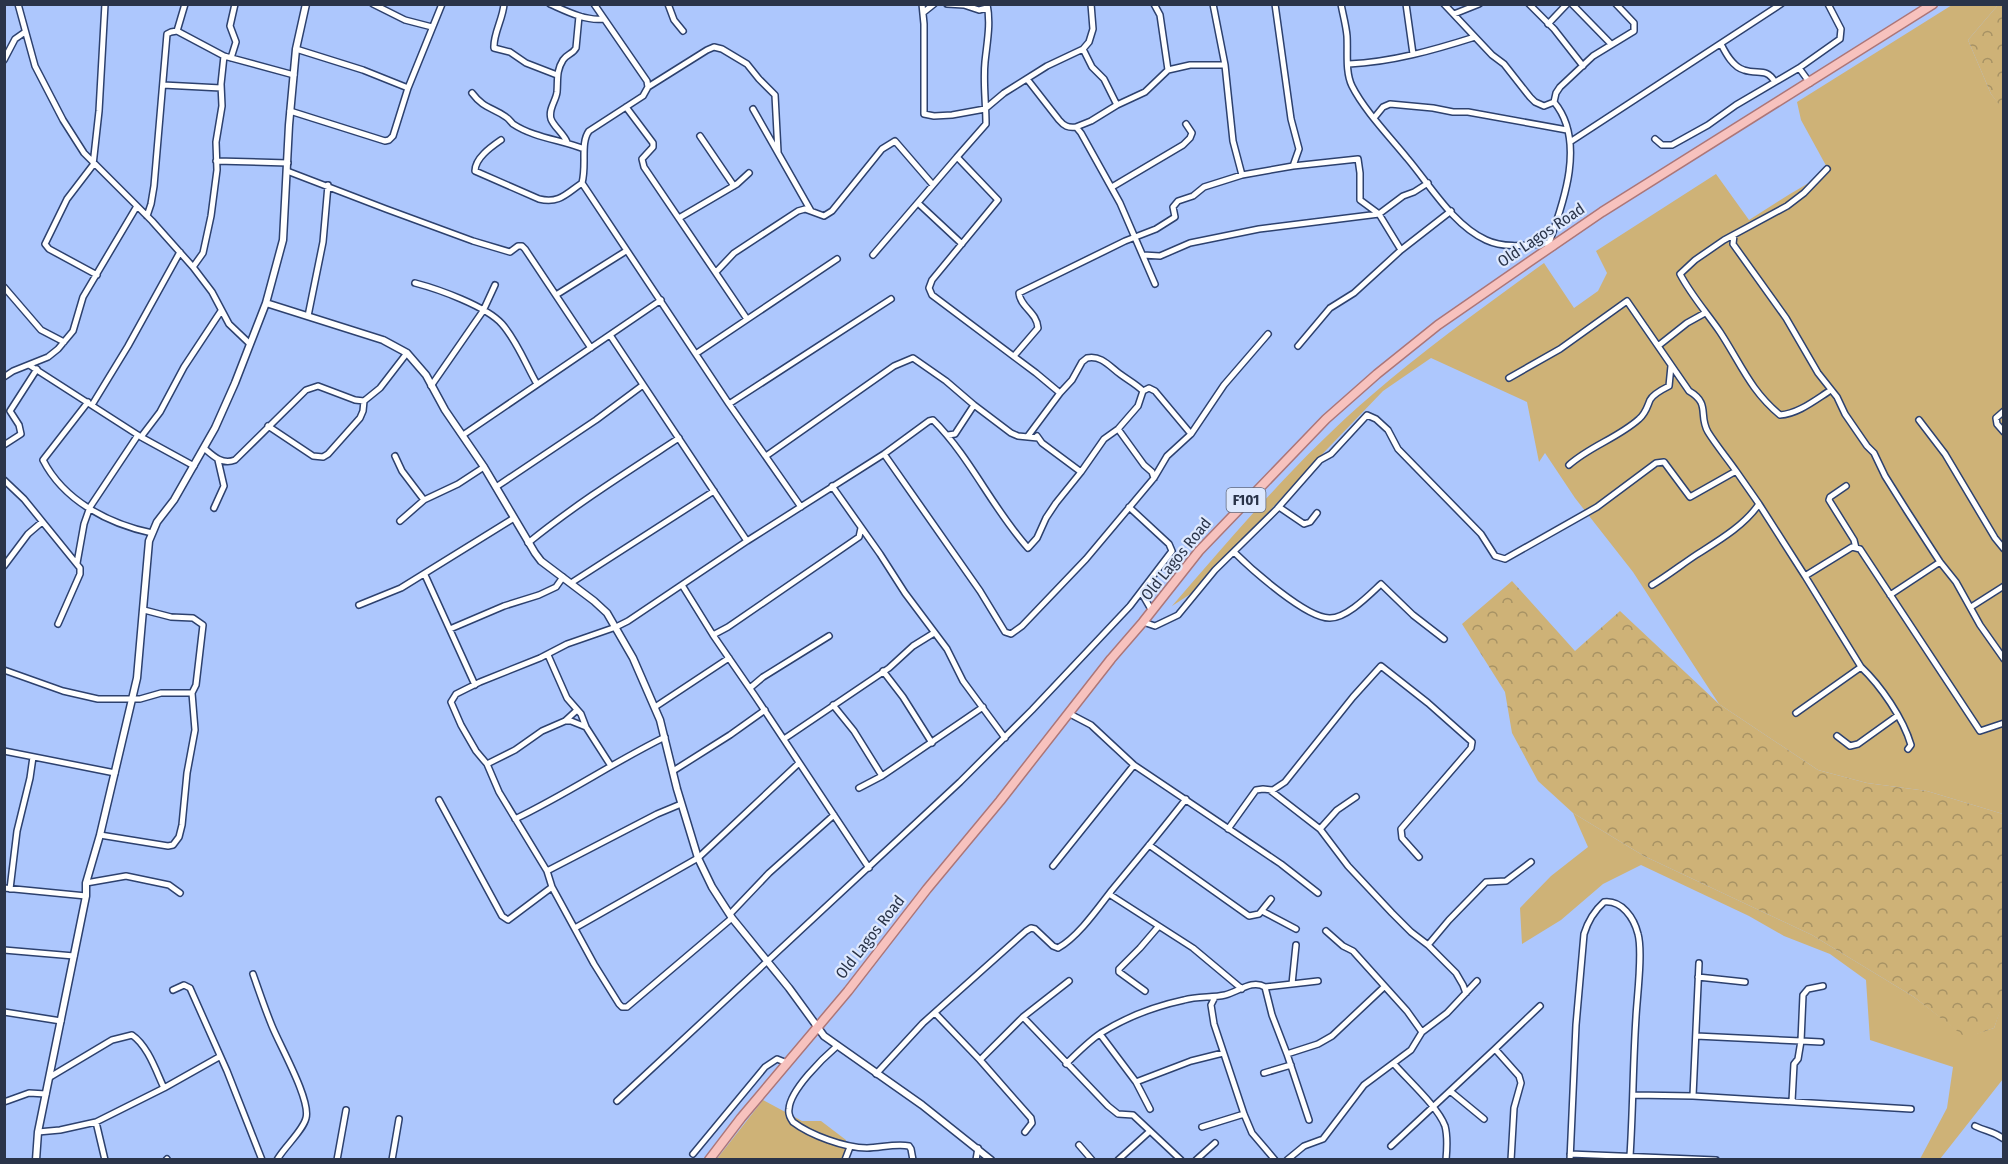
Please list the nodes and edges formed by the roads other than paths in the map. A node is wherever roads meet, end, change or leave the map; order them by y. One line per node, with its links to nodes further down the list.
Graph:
1 (18, 4): 39 (street)
2 (105, 4): 83 (street)
3 (185, 4): 37 (street)
4 (235, 4): 46 (street)
5 (306, 4): 43 (street)
6 (373, 4): 36 (street)
7 (442, 4): 36 (street)
8 (504, 4): 54 (street)
9 (550, 4): 33 (street)
10 (594, 4): 34 (street)
11 (668, 4): 38 (street)
12 (922, 4): 31 (street)
13 (934, 4): 31 (street)
14 (947, 4): 30 (street)
15 (1091, 4): 44 (street)
16 (1154, 4): 52 (street)
17 (1213, 4): 49 (street)
18 (1275, 4): 84 (street)
19 (1341, 4): 48 (street)
20 (1406, 4): 45 (street)
21 (1444, 4): 32 (street)
22 (1479, 4): 32 (street)
23 (1529, 4): 35 (street)
24 (1567, 4): 35 (street)
25 (1572, 4): 41 (street)
26 (1616, 4): 41 (street)
27 (1828, 4): 51 (street)
28 (1933, 4): 57 (main road, Old Lagos Road / F101)
29 (1779, 5): 42 (street)
30 (987, 6): 67 (street)
31 (924, 12): 67 (street)
32 (1454, 14): 40 (street)
33 (579, 16): 34 (street); 54 (street)
34 (603, 19): 59 (street)
35 (1548, 24): 50 (street)
36 (432, 27): 61 (street)
37 (177, 31): 46 (street); 58 (street)
38 (683, 31)
39 (25, 32): 47 (street); 83 (street)
40 (1475, 38): 45 (street); 63 (street)
41 (1611, 44): 50 (street)
42 (1721, 44): 56 (street); 77 (street)
43 (296, 49): 53 (street); 61 (street)
44 (1083, 49): 55 (street); 64 (street)
45 (1413, 54): 48 (street)
46 (227, 57): 53 (street); 60 (street)
47 (4, 60)
48 (1349, 64): 69 (street)
49 (1225, 65): 52 (street); 88 (street)
50 (1583, 66): 63 (street)
51 (1799, 68): 56 (street); 57 (street)
52 (1168, 70): 64 (street)
53 (294, 75): 68 (street)
54 (557, 75): 76 (street)
55 (1027, 79): 67 (street); 71 (street)
56 (1775, 82): 74 (street)
57 (1810, 83): 105 (main road, Old Lagos Road / F101)
58 (163, 85): 60 (street); 100 (street)
59 (648, 87): 65 (street); 79 (street)
60 (221, 88): 81 (street)
61 (408, 88): 68 (street)
62 (472, 93): 76 (street)
63 (1554, 102): 72 (street)
64 (1117, 105): 71 (street)
65 (626, 107): 78 (street); 101 (street)
66 (753, 109): 79 (street)
67 (985, 109): 80 (street)
68 (290, 111): 82 (street)
69 (1374, 118): 72 (street); 90 (street)
70 (1186, 124): 94 (street)
71 (1076, 127): 94 (street)
72 (1567, 130): 77 (street)
73 (700, 136): 93 (street)
74 (1655, 139)
75 (501, 140): 89 (street)
76 (567, 142): 78 (street)
77 (1570, 142): 105 (street)
78 (584, 149): 89 (street)
79 (778, 152): 97 (street)
80 (957, 157): 92 (street); 104 (street)
81 (216, 161): 82 (street); 112 (street)
82 (288, 163): 86 (street)
83 (93, 165): 96 (street); 114 (street)
84 (1293, 166): 88 (street); 99 (street)
85 (1827, 170): 102 (street)
86 (287, 171): 91 (street); 123 (street)
87 (749, 173): 93 (street)
88 (1242, 175): 103 (street)
89 (582, 183): 107 (street)
90 (1428, 183): 98 (street); 99 (street)
91 (328, 185): 119 (street); 127 (street)
92 (933, 185): 95 (street); 97 (street)
93 (734, 186): 101 (street)
94 (1112, 188): 103 (street)
95 (918, 203): 104 (street); 109 (street)
96 (137, 206): 100 (street); 114 (street)
97 (811, 211): 113 (street)
98 (1451, 211): 105 (street); 106 (street)
99 (1380, 214): 106 (street); 110 (street)
100 (147, 216): 108 (street)
101 (679, 218): 113 (street)
102 (1734, 235): 126 (street); 147 (street)
103 (1134, 238): 110 (street); 138 (street)
104 (962, 244): 138 (street)
105 (1551, 245): 221 (main road, Old Lagos Road / F101)
106 (1401, 250): 133 (street)
107 (626, 251): 119 (street); 122 (street)
108 (180, 252): 112 (street); 151 (street)
109 (873, 255)
110 (1143, 255): 117 (street)
111 (837, 259): 128 (street)
112 (193, 267): 124 (street)
113 (716, 272): 128 (street)
114 (97, 275): 131 (street)
115 (415, 283): 125 (street)
116 (495, 285): 125 (street)
117 (1155, 285)
118 (4, 287): 120 (street)
119 (555, 294): 135 (street)
120 (7, 295): 131 (street)
121 (891, 299): 152 (street)
122 (661, 300): 130 (street); 137 (street)
123 (266, 303): 127 (street); 132 (street)
124 (220, 311): 132 (street); 163 (street)
125 (483, 311): 144 (street); 146 (street)
126 (1706, 313): 134 (street); 147 (street)
127 (308, 316): 136 (street)
128 (747, 319): 137 (street)
129 (1268, 334): 160 (street)
130 (610, 335): 135 (street); 145 (street)
131 (64, 342): 139 (street)
132 (250, 344): 168 (street)
133 (1298, 346)
134 (1658, 346): 140 (street); 143 (street)
135 (591, 348): 144 (street)
136 (407, 353): 146 (street); 150 (street)
137 (697, 353): 152 (street)
138 (1014, 357): 149 (street)
139 (29, 365): 141 (street); 142 (street)
140 (1671, 366): 173 (street); 176 (street)
141 (37, 369): 151 (street); 167 (street)
142 (4, 377)
143 (1509, 378)
144 (537, 384): 161 (street)
145 (643, 385): 165 (street); 182 (street)
146 (431, 386): 161 (street)
147 (1830, 390): 206 (street)
148 (1143, 392): 149 (street); 158 (street); 160 (street)
149 (1059, 393): 157 (street)
150 (363, 401): 156 (street); 156 (street)
151 (90, 404): 163 (street); 186 (street)
152 (729, 404): 171 (street)
153 (974, 405): 162 (street); 164 (street); 171 (street)
154 (2004, 411): 159 (street)
155 (1919, 420): 202 (street)
156 (268, 426): 172 (street)
157 (1035, 428): 164 (street); 166 (street)
158 (1118, 429): 177 (street); 178 (street)
159 (2004, 432)
160 (1191, 434): 178 (street)
161 (463, 435): 175 (street)
162 (948, 435): 169 (street); 177 (street)
163 (139, 436): 174 (street); 186 (street)
164 (1028, 436): 166 (street)
165 (678, 438): 183 (street); 200 (street)
166 (1038, 438): 177 (street)
167 (4, 445)
168 (204, 448): 172 (street); 174 (street)
169 (884, 454): 180 (street); 188 (street)
170 (395, 456): 184 (street)
171 (766, 456): 187 (street)
172 (218, 460): 190 (street)
173 (1569, 465)
174 (194, 466): 196 (street)
175 (484, 467): 182 (street); 184 (street)
176 (1736, 471): 185 (street); 189 (street)
177 (1081, 472)
178 (1154, 478): 188 (street)
179 (4, 480): 194 (street)
180 (832, 486): 187 (street); 195 (street)
181 (1846, 486): 201 (street)
182 (496, 487): 192 (street)
183 (714, 491): 199 (street); 212 (street)
184 (424, 500): 193 (street)
185 (1759, 504): 210 (street); 214 (street)
186 (90, 507): 196 (street); 204 (street)
187 (801, 507): 199 (street)
188 (1129, 507): 216 (street)
189 (1279, 507): 191 (street); 203 (street)
190 (214, 508)
191 (1317, 513)
192 (514, 518): 200 (street); 209 (street)
193 (400, 521)
194 (42, 522): 205 (street); 208 (street)
195 (861, 528): 197 (street); 198 (street)
196 (152, 533): 220 (street)
197 (859, 537): 198 (street); 227 (street)
198 (868, 538): 226 (street)
199 (747, 540): 213 (street)
200 (528, 543): 211 (street)
201 (1856, 548): 210 (street); 217 (street)
202 (2004, 549)
203 (1234, 552): 222 (street); 229 (street)
204 (79, 554): 205 (street); 207 (street)
205 (71, 556): 207 (street)
206 (1940, 562): 217 (street); 219 (street)
207 (77, 563): 223 (street)
208 (4, 566)
209 (425, 574): 218 (street); 225 (street)
210 (1806, 576): 233 (street)
211 (563, 577): 212 (street); 225 (street)
212 (571, 583): 224 (street)
213 (681, 585): 224 (street); 227 (street)
214 (1652, 585)
215 (2004, 586): 219 (street)
216 (1141, 592): 221 (street); 253 (street)
217 (1890, 594): 249 (street)
218 (359, 605)
219 (1971, 607): 232 (street)
220 (144, 610): 238 (street); 239 (street)
221 (1152, 611): 222 (main road, Old Lagos Road / F101)
222 (1143, 622): 246 (main road, Old Lagos Road / F101)
223 (58, 624)
224 (616, 627): 230 (street); 241 (street)
225 (450, 629): 236 (street)
226 (934, 633): 235 (street); 242 (street)
227 (713, 635): 231 (street)
228 (829, 636): 237 (street)
229 (1444, 639)
230 (548, 655): 236 (street); 243 (street)
231 (729, 658): 237 (street); 241 (street)
232 (2004, 659)
233 (1861, 667): 245 (street); 247 (street)
234 (4, 670): 239 (street)
235 (883, 671): 240 (street); 255 (street)
236 (476, 685): 260 (street)
237 (750, 688): 244 (street)
238 (192, 693): 239 (street); 276 (street)
239 (133, 700): 264 (street)
240 (833, 705): 254 (street); 265 (street)
241 (655, 707): 252 (street)
242 (983, 707): 253 (street); 255 (street)
243 (577, 710): 248 (street); 250 (street)
244 (765, 710): 254 (street); 263 (street)
245 (1796, 712)
246 (1070, 714): 261 (street); 324 (main road, Old Lagos Road / F101)
247 (1897, 716): 251 (street); 256 (street)
248 (565, 721): 250 (street); 260 (street)
249 (2004, 723)
250 (586, 727): 262 (street)
251 (1837, 736)
252 (665, 737): 262 (street); 263 (street)
253 (1005, 738): 282 (street)
254 (784, 739): 259 (street)
255 (932, 743): 265 (street)
256 (1908, 749)
257 (4, 751): 258 (street)
258 (33, 757): 264 (street); 286 (street)
259 (800, 763): 272 (street); 279 (street)
260 (487, 764): 273 (street)
261 (1134, 765): 270 (street); 281 (street)
262 (611, 766): 273 (street)
263 (673, 771): 271 (street)
264 (115, 773): 276 (street)
265 (882, 776): 266 (street)
266 (859, 788)
267 (1270, 790): 274 (street); 275 (street); 278 (street)
268 (1356, 797): 275 (street)
269 (439, 800): 285 (street)
270 (1186, 800): 274 (street); 277 (street)
271 (681, 804): 279 (street); 283 (street)
272 (834, 815): 282 (street); 293 (street)
273 (515, 819): 283 (street)
274 (1228, 829): 287 (street)
275 (1320, 829): 299 (street)
276 (100, 835): 284 (street)
277 (1149, 846): 289 (street); 292 (street)
278 (1419, 857)
279 (698, 858): 293 (street); 295 (street)
280 (1531, 862): 299 (street)
281 (1053, 866)
282 (869, 868): 302 (street)
283 (547, 871): 285 (street)
284 (86, 883): 288 (street); 290 (street)
285 (552, 887): 295 (street)
286 (7, 889): 290 (street)
287 (1318, 893)
288 (180, 894)
289 (1109, 894): 294 (street); 321 (street)
290 (86, 896): 301 (street)
291 (1271, 899): 292 (street)
292 (1262, 911): 296 (street)
293 (731, 916): 295 (street); 302 (street)
294 (1158, 927): 314 (street); 316 (street)
295 (575, 928)
296 (1296, 929)
297 (1326, 931): 313 (street)
298 (1296, 945): 310 (street)
299 (1428, 945): 317 (street)
300 (4, 950): 301 (street)
301 (74, 956): 323 (street)
302 (768, 962): 324 (street); 349 (street)
303 (1699, 963): 305 (street)
304 (253, 974): 378 (street)
305 (1698, 977): 309 (street); 327 (street)
306 (1069, 981): 322 (street)
307 (1318, 981): 310 (street)
308 (1478, 981): 317 (street)
309 (1744, 982)
310 (1292, 984): 312 (street)
311 (1823, 986): 328 (street)
312 (1265, 987): 314 (street); 333 (street)
313 (1384, 987): 325 (street); 333 (street)
314 (1242, 989): 318 (street)
315 (173, 990): 334 (street)
316 (1145, 991)
317 (1466, 993): 325 (street)
318 (1215, 997): 326 (street); 332 (street)
319 (1539, 1006): 331 (street)
320 (4, 1012): 323 (street)
321 (935, 1013): 335 (street); 341 (street)
322 (1023, 1017): 335 (street); 337 (street)
323 (61, 1021): 342 (street)
324 (817, 1028): 330 (street); 336 (main road, Old Lagos Road / F101)
325 (1422, 1032): 338 (street)
326 (1100, 1034): 337 (street); 343 (street)
327 (1696, 1036): 328 (street); 348 (street)
328 (1801, 1041): 329 (street); 350 (street)
329 (1821, 1042)
330 (837, 1046): 341 (street); 370 (street)
331 (1495, 1049): 345 (street); 393 (street)
332 (1223, 1053): 343 (street); 356 (street)
333 (1287, 1054): 339 (street)
334 (219, 1057): 344 (street); 377 (street)
335 (980, 1060): 363 (street)
336 (788, 1064): 372 (street); 381 (main road, Old Lagos Road / F101)
337 (1066, 1064): 364 (street)
338 (1394, 1064): 352 (street); 391 (street)
339 (1291, 1065): 340 (street); 359 (street)
340 (1264, 1073)
341 (876, 1074): 371 (street)
342 (50, 1077): 344 (street); 346 (street)
343 (1136, 1082): 353 (street)
344 (165, 1088): 360 (street)
345 (1450, 1091): 352 (street); 358 (street)
346 (46, 1094): 351 (street); 365 (street)
347 (1634, 1095): 348 (street); 373 (street); 374 (street)
348 (1693, 1096): 350 (street)
349 (617, 1101)
350 (1792, 1101): 354 (street)
351 (4, 1102)
352 (1432, 1107): 369 (street); 392 (street)
353 (1150, 1109)
354 (1911, 1109)
355 (346, 1110): 379 (street)
356 (1244, 1114): 362 (street); 390 (street)
357 (399, 1119): 380 (street)
358 (1484, 1119)
359 (1309, 1120)
360 (96, 1122): 365 (street); 376 (street)
361 (1975, 1126): 366 (street)
362 (1202, 1127)
363 (1025, 1131)
364 (1150, 1131): 387 (street); 388 (street)
365 (38, 1132): 375 (street)
366 (2004, 1139)
367 (1215, 1143): 389 (street)
368 (1079, 1145): 386 (street)
369 (1391, 1146)
370 (850, 1147): 382 (street); 383 (street)
371 (978, 1148): 384 (street); 385 (street)
372 (693, 1154)
373 (1630, 1156): 374 (street); 394 (street)
374 (1570, 1157)
375 (36, 1160)
376 (105, 1160)
377 (262, 1160)
378 (277, 1160)
379 (337, 1160)
380 (392, 1160)
381 (709, 1160)
382 (844, 1160)
383 (913, 1160)
384 (976, 1160)
385 (992, 1160)
386 (1092, 1160)
387 (1118, 1160)
388 (1181, 1160)
389 (1196, 1160)
390 (1275, 1160)
391 (1287, 1160)
392 (1446, 1160)
393 (1511, 1160)
394 (1716, 1160)

